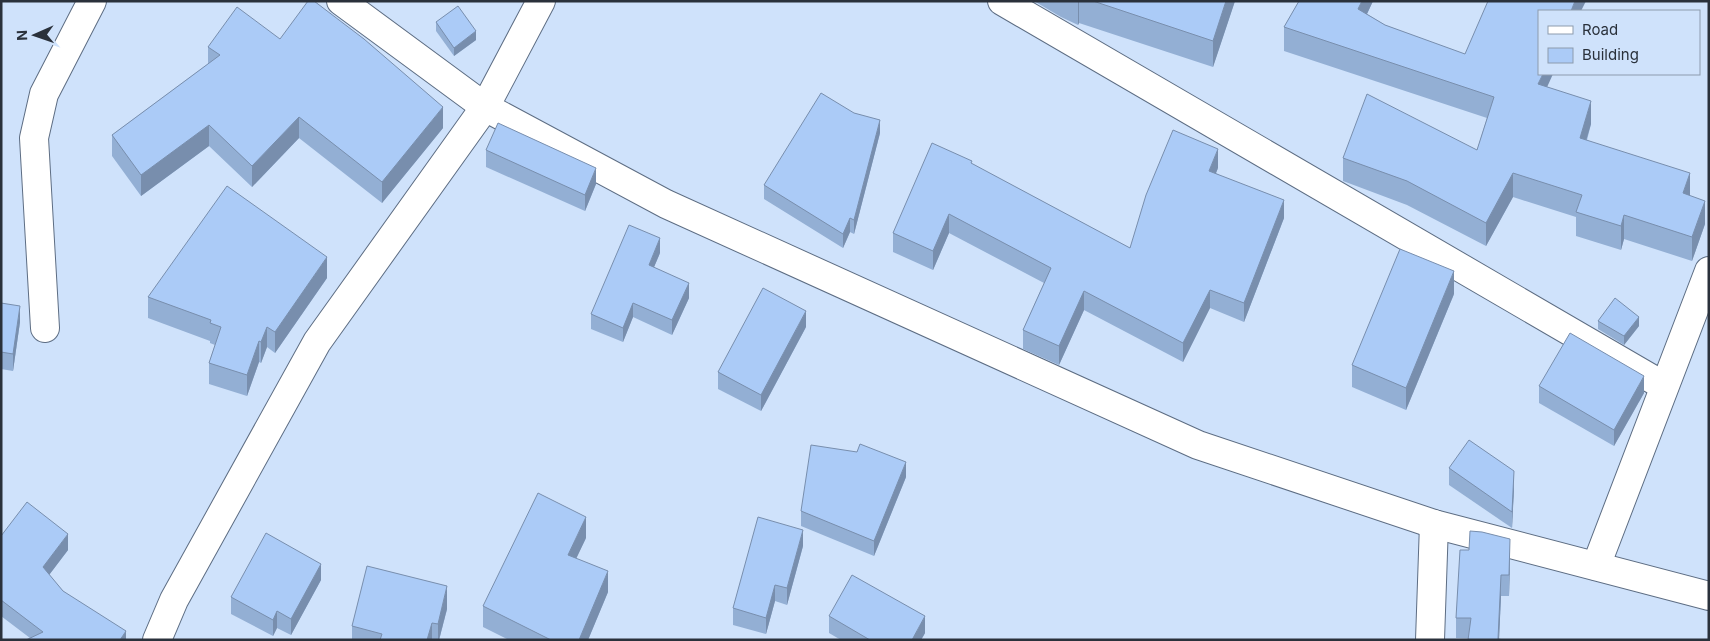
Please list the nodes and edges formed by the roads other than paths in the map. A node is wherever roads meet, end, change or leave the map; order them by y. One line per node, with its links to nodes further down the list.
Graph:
1 (92, 1): 7 (street)
2 (341, 1): 5 (street)
3 (541, 1): 5 (street)
4 (1002, 1): 8 (street)
5 (485, 107): 9 (street); 12 (street)
6 (1709, 271): 8 (street)
7 (45, 328)
8 (1664, 386): 10 (street)
9 (1434, 524): 10 (street); 13 (street)
10 (1596, 566): 11 (street)
11 (1709, 596)
12 (157, 640)
13 (1430, 640)

